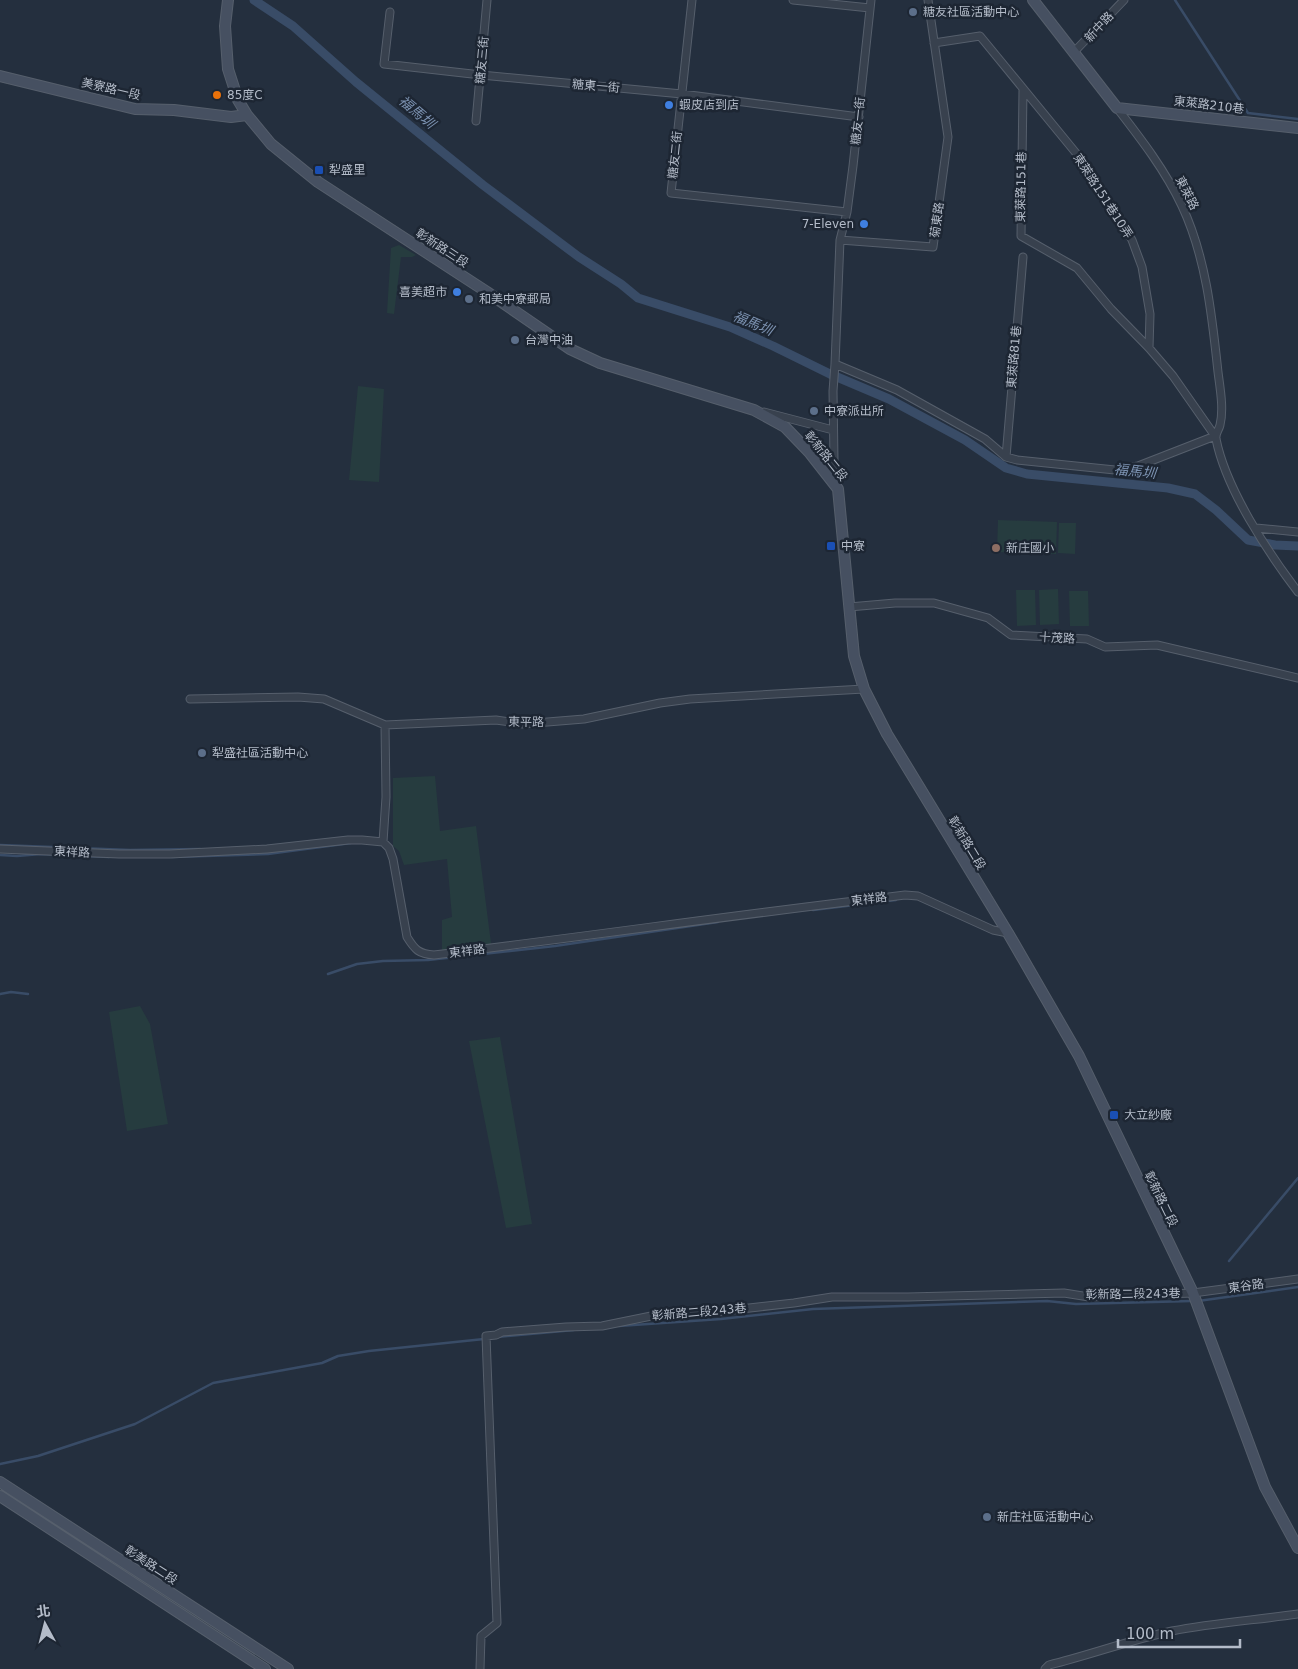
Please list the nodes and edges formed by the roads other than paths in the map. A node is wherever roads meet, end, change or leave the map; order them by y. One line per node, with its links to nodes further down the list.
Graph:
1 (228, 0): 17 (street, 彰新路三段)
2 (487, 0): 12 (street, 糖友三街)
3 (692, 0): 15 (street, 糖友二街)
4 (793, 0): 8 (street)
5 (928, 0): 10 (street, 菊東路)
6 (1033, 0): 11 (street, 東萊路)
7 (1124, 0): 11 (street, 新中路)
8 (871, 4): 18 (street, 糖友一街)
9 (390, 12): 12 (street, 糖東一街)
10 (934, 43): 14 (street); 22 (street, 菊東路)
11 (1073, 53): 16 (street, 東萊路)
12 (481, 75): 15 (street, 糖東一街); 19 (street, 糖友三街)
13 (0, 76): 17 (street, 美寮路一段)
14 (1023, 90): 24 (street, 東萊路151巷10弄); 24 (street, 東萊路151巷)
15 (682, 94): 18 (street, 糖東一街); 21 (street, 糖友二街)
16 (1118, 108): 20 (street, 東萊路210巷); 28 (street, 東萊路)
17 (247, 115): 26 (street, 彰新路三段)
18 (859, 117): 21 (street, 糖友一街)
19 (476, 121)
20 (1298, 128)
21 (847, 212): 22 (street, 糖友一街)
22 (840, 240): 25 (street)
23 (1023, 257): 29 (street, 東萊路81巷)
24 (1149, 348): 28 (street, 東萊路151巷)
25 (835, 364): 27 (street); 29 (street)
26 (754, 410): 27 (street); 30 (street, 彰新路二段)
27 (832, 430): 30 (street)
28 (1215, 436): 29 (street); 31 (street, 東萊路)
29 (1006, 457)
30 (838, 489): 34 (street, 彰新路二段)
31 (1256, 528): 32 (street); 33 (street, 東萊路)
32 (1298, 532)
33 (1298, 592)
34 (849, 607): 35 (street, 十茂路); 36 (street, 彰新路二段)
35 (1298, 678)
36 (864, 689): 38 (street, 東平路); 41 (street, 彰新路二段)
37 (190, 700): 38 (street, 東平路)
38 (385, 725): 39 (street)
39 (382, 842): 40 (street, 東祥路); 41 (street, 東祥路)
40 (0, 849)
41 (1008, 933): 43 (street, 彰新路二段)
42 (1298, 1279): 43 (street, 東谷路)
43 (1195, 1298): 46 (street, 彰新路二段); 52 (street, 彰新路二段243巷)
44 (0, 1482): 47 (street, 彰美路二段)
45 (0, 1496): 48 (street, 彰美路二段)
46 (1298, 1548)
47 (177, 1596): 48 (street); 51 (street, 彰美路二段)
48 (169, 1606): 50 (street, 彰美路二段)
49 (1298, 1614): 53 (street)
50 (265, 1669)
51 (288, 1669)
52 (480, 1669)
53 (1045, 1669)

